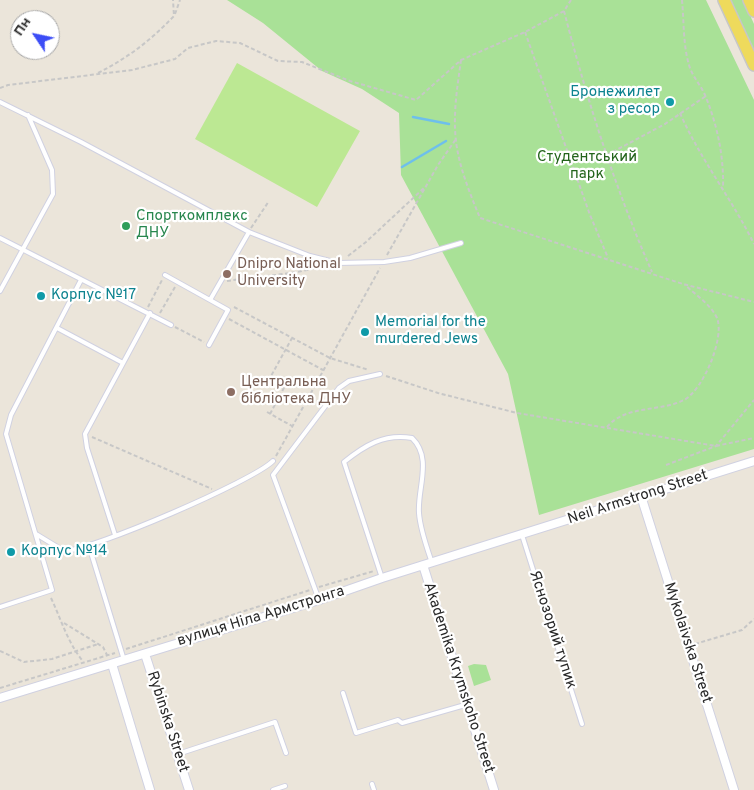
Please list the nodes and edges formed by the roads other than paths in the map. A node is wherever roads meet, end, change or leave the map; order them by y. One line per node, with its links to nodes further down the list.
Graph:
1 (724, 0): 4 (main road)
2 (749, 0): 3 (main road)
3 (754, 11)
4 (754, 65)
5 (0, 102): 6 (lane)
6 (28, 115): 7 (lane); 10 (lane)
7 (249, 232): 9 (lane); 14 (lane)
8 (0, 238): 10 (lane)
9 (461, 243)
10 (22, 249): 12 (lane); 13 (lane)
11 (165, 275): 14 (lane)
12 (81, 280): 15 (lane); 17 (lane)
13 (0, 290)
14 (210, 300): 18 (lane)
15 (148, 312): 16 (lane); 19 (lane)
16 (171, 324)
17 (57, 328): 19 (lane); 24 (lane)
18 (210, 345)
19 (123, 363): 25 (lane)
20 (380, 374): 31 (lane)
21 (273, 461): 25 (lane)
22 (754, 461): 23 (street, Neil Armstrong Street)
23 (641, 496): 26 (street, Neil Armstrong Street); 49 (street, Mykolaivska Street)
24 (36, 534): 27 (lane); 32 (lane)
25 (114, 535): 27 (lane)
26 (522, 535): 28 (street, вулиця Ніла Армстронга); 39 (lane, Яснозорий тупик)
27 (89, 546): 34 (lane)
28 (432, 563): 29 (street, вулиця Ніла Армстронга); 30 (lane)
29 (422, 565): 30 (street, вулиця Ніла Армстронга); 38 (street, Akademika Krymskoho Street)
30 (382, 578): 31 (street, вулиця Ніла Армстронга)
31 (319, 600): 33 (street, вулиця Ніла Армстронга)
32 (0, 606)
33 (145, 654): 34 (street, вулиця Ніла Армстронга); 41 (street, Rybinska Street)
34 (124, 660): 35 (street, вулиця Ніла Армстронга)
35 (112, 664): 37 (street, вулиця Ніла Армстронга); 44 (street)
36 (343, 693): 38 (lane)
37 (0, 698)
38 (465, 705): 48 (street, Akademika Krymskoho Street)
39 (582, 724)
40 (286, 753): 41 (lane)
41 (178, 754): 45 (street, Rybinska Street)
42 (372, 784): 47 (lane)
43 (285, 786): 46 (lane)
44 (150, 790)
45 (189, 790)
46 (273, 790)
47 (374, 790)
48 (494, 790)
49 (734, 790)

